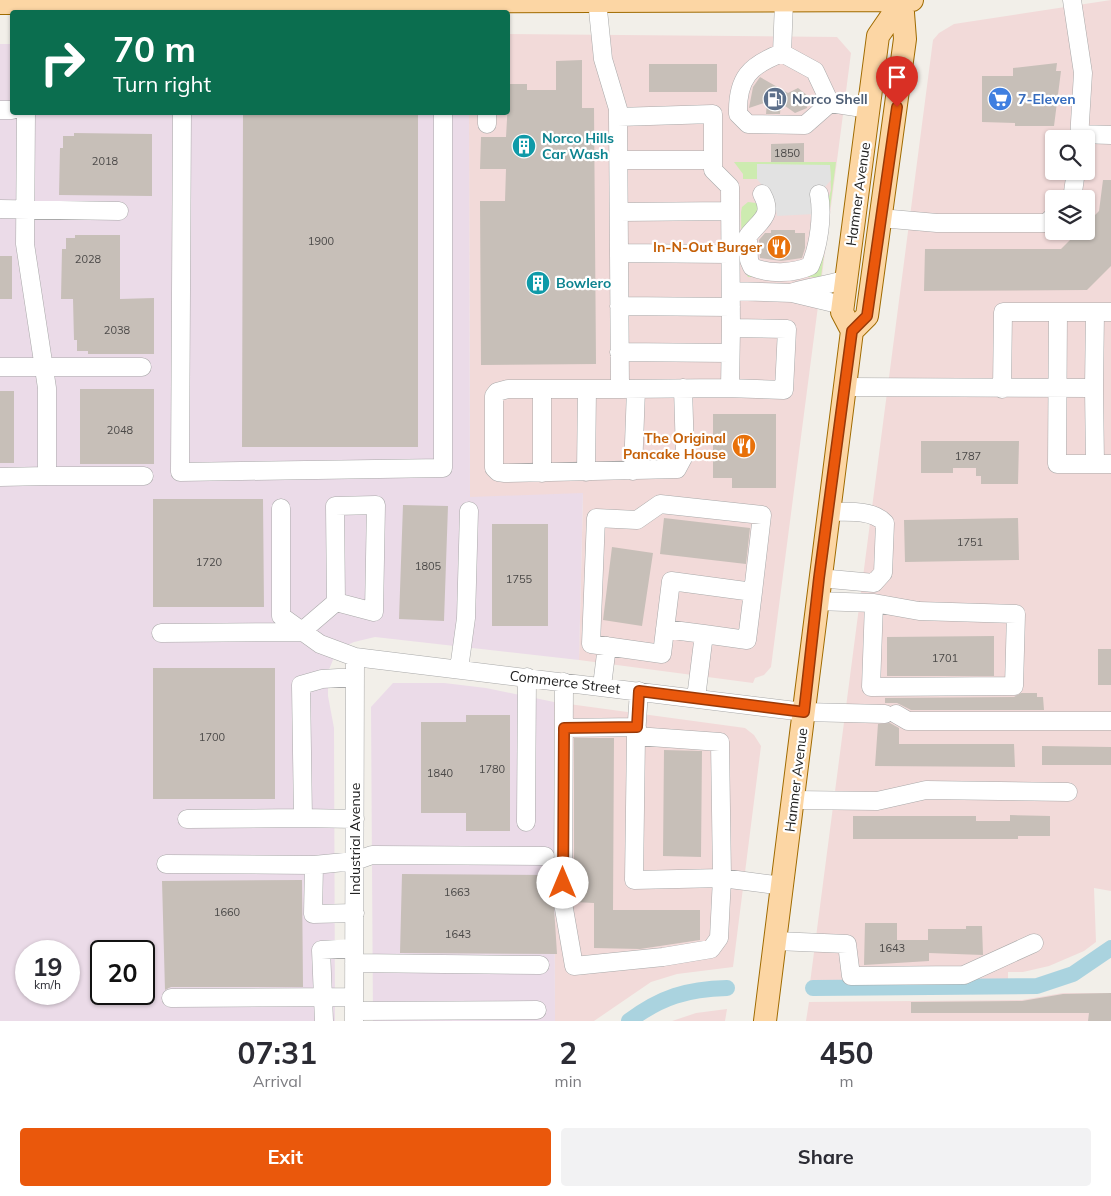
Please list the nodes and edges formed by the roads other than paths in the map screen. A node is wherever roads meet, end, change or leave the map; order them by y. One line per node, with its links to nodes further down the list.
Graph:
1 (905, 0): 6 (main road); 14 (main road, Hamner Avenue); 31 (main road, Hamner Avenue)
2 (1072, 0): 19 (street)
3 (401, 1): 9 (main road); 10 (main road)
4 (597, 1): 5 (main road); 11 (main road); 18 (street)
5 (716, 1): 6 (main road)
6 (784, 2): 12 (street)
7 (0, 3): 8 (main road)
8 (30, 5): 9 (main road)
9 (182, 8)
10 (442, 8): 11 (main road)
11 (486, 8)
12 (782, 53): 13 (street); 13 (street)
13 (830, 103): 14 (street)
14 (869, 109): 35 (main road, Hamner Avenue)
15 (26, 115): 27 (street)
16 (182, 115): 17 (street)
17 (443, 115)
18 (618, 117): 22 (street); 23 (street)
19 (1079, 130)
20 (1111, 135): 21 (street)
21 (1095, 136)
22 (618, 160): 23 (street); 30 (street)
23 (713, 160): 29 (street)
24 (762, 194): 25 (street)
25 (819, 194)
26 (0, 209): 27 (street)
27 (25, 209): 28 (street); 46 (street)
28 (119, 211)
29 (730, 211): 30 (street); 34 (street)
30 (619, 212): 33 (street)
31 (880, 218): 32 (street); 43 (main road, Hamner Avenue)
32 (1045, 223)
33 (619, 253): 34 (street); 39 (street)
34 (730, 254): 37 (street)
35 (846, 279): 36 (street); 38 (main road, Hamner Avenue)
36 (792, 293): 37 (street); 38 (street)
37 (731, 299): 39 (street); 42 (street)
38 (842, 305): 43 (main road, Hamner Avenue)
39 (619, 306): 44 (street)
40 (1058, 312): 41 (street); 56 (street); 57 (street)
41 (1103, 312): 52 (street)
42 (731, 328): 45 (street); 51 (street)
43 (852, 331): 49 (main road, Hamner Avenue)
44 (619, 352): 45 (street); 55 (street)
45 (730, 353): 51 (street)
46 (44, 366): 47 (street); 48 (street); 62 (street)
47 (0, 367)
48 (142, 367)
49 (845, 387): 56 (street); 67 (main road, Hamner Avenue)
50 (683, 388): 51 (street); 55 (street); 60 (street)
51 (730, 388)
52 (1094, 388): 57 (street); 58 (street)
53 (542, 389): 54 (street); 61 (street); 61 (street)
54 (587, 389): 55 (street); 59 (street)
55 (628, 389): 60 (street)
56 (1002, 389): 57 (street)
57 (1058, 389): 58 (street)
58 (1103, 464)
59 (586, 472): 60 (street); 61 (street)
60 (633, 472)
61 (542, 473)
62 (47, 476): 63 (street); 64 (street)
63 (144, 476)
64 (0, 477)
65 (282, 508): 75 (street, Commerce Street)
66 (469, 511): 79 (street)
67 (828, 512): 68 (main road, Hamner Avenue); 68 (street)
68 (819, 578): 70 (main road, Hamner Avenue)
69 (753, 592): 73 (street); 76 (street); 77 (street)
70 (816, 601): 72 (street); 86 (main road, Hamner Avenue)
71 (336, 602): 71 (street); 75 (street)
72 (874, 603): 72 (street)
73 (666, 629): 76 (street); 77 (street)
74 (161, 632): 75 (street)
75 (302, 632): 78 (street, Commerce Street)
76 (704, 634): 85 (street)
77 (607, 646): 83 (street)
78 (355, 656): 79 (street, Commerce Street); 80 (street, Industrial Avenue)
79 (459, 669): 81 (street, Commerce Street)
80 (355, 677): 92 (street); 94 (street, Industrial Avenue)
81 (527, 677): 82 (street, Commerce Street); 95 (street)
82 (564, 682): 83 (street, Commerce Street); 88 (street)
83 (602, 686): 84 (street, Commerce Street)
84 (639, 691): 85 (street, Commerce Street); 89 (street)
85 (696, 698): 86 (street, Commerce Street)
86 (804, 712): 87 (street, Commerce Street); 91 (main road, Hamner Avenue)
87 (1111, 721)
88 (564, 728): 89 (street); 100 (street)
89 (636, 732): 100 (street); 100 (street)
90 (1068, 792): 91 (street)
91 (794, 800): 101 (main road, Hamner Avenue)
92 (302, 818): 93 (street); 94 (street)
93 (187, 819)
94 (355, 819): 97 (street, Industrial Avenue)
95 (526, 822)
96 (545, 856): 97 (street)
97 (355, 861): 99 (street); 102 (street, Industrial Avenue)
98 (166, 864): 99 (street)
99 (314, 864): 102 (street)
100 (722, 878): 101 (street)
101 (783, 886): 103 (main road, Hamner Avenue)
102 (355, 913): 105 (street, Industrial Avenue)
103 (776, 941): 104 (street); 112 (main road, Hamner Avenue)
104 (1034, 943)
105 (354, 956): 106 (street); 107 (street); 109 (street, Industrial Avenue)
106 (540, 965)
107 (323, 996): 108 (street); 109 (street); 111 (street)
108 (171, 998)
109 (354, 1010): 110 (street)
110 (538, 1010)
111 (324, 1021)
112 (765, 1021)

